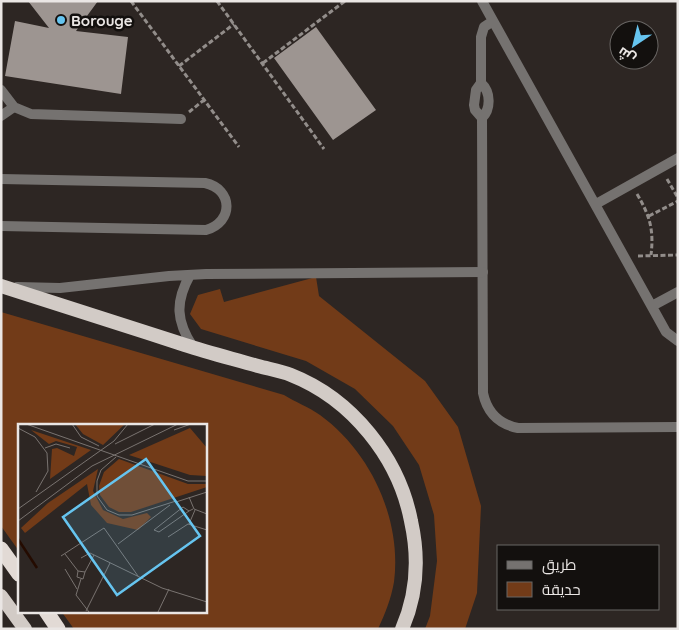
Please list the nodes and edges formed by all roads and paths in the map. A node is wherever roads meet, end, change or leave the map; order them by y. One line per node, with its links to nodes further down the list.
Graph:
1 (131, 1): 8 (path)
2 (217, 1): 6 (path)
3 (345, 1): 7 (path)
4 (482, 1): 5 (street)
5 (493, 21): 21 (street); 27 (street)
6 (234, 24): 7 (path); 8 (path)
7 (263, 64): 15 (path)
8 (179, 66): 10 (path)
9 (1, 90): 11 (street)
10 (204, 100): 13 (path); 14 (path)
11 (14, 107): 12 (street); 13 (street)
12 (1, 116)
13 (181, 119)
14 (239, 147)
15 (324, 149)
16 (678, 158): 17 (street)
17 (661, 167): 19 (street); 20 (path)
18 (1, 179): 23 (street)
19 (632, 184): 21 (street); 22 (path)
20 (678, 199): 22 (path)
21 (596, 204): 26 (street)
22 (649, 216): 25 (path)
23 (1, 226)
24 (678, 254): 25 (path)
25 (651, 255): 26 (path)
26 (624, 256): 31 (street)
27 (483, 272): 28 (street); 34 (street)
28 (190, 275): 29 (street); 33 (street)
29 (1, 286): 33 (highway)
30 (678, 292): 31 (street)
31 (652, 306): 32 (street)
32 (678, 342)
33 (193, 347): 41 (highway)
34 (678, 427)
35 (1, 550): 36 (highway)
36 (18, 573)
37 (1, 596): 39 (highway)
38 (47, 612): 40 (highway)
39 (25, 629)
40 (58, 629)
41 (402, 629)

